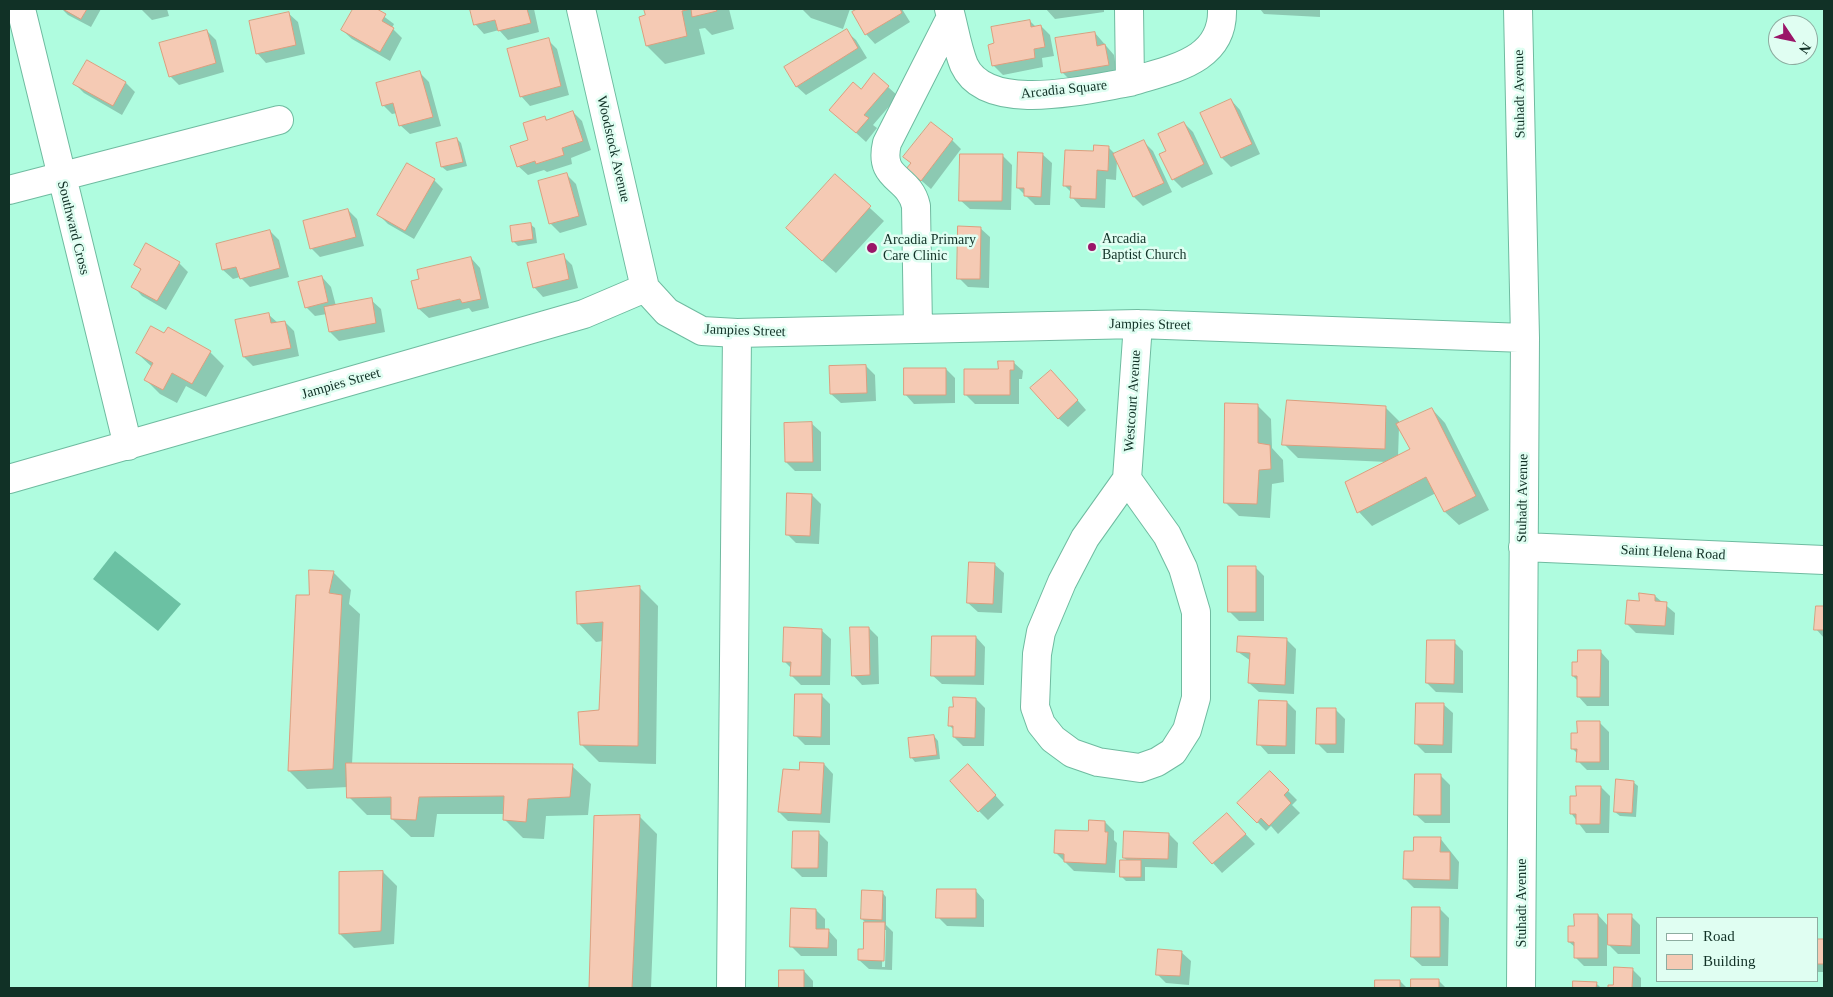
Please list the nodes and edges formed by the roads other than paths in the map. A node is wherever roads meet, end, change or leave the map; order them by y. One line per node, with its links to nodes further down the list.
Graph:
1 (21, 9): 9 (street, Southward Cross)
2 (581, 9): 11 (street, Woodstock Avenue)
3 (1130, 9): 7 (street)
4 (1222, 9): 7 (street, Arcadia Square)
5 (1518, 9): 15 (street, Stuhadt Avenue)
6 (950, 13): 7 (street, Arcadia Square); 13 (street)
7 (1130, 82)
8 (278, 120): 9 (street)
9 (60, 177): 10 (street); 16 (street, Southward Cross)
10 (9, 190)
11 (644, 288): 14 (street, Jampies Street); 16 (street, Jampies Street)
12 (1138, 324): 13 (street, Jampies Street); 15 (street, Jampies Street); 17 (street, Westcourt Avenue)
13 (918, 329): 14 (street, Jampies Street)
14 (737, 333): 21 (street)
15 (1525, 338): 19 (street, Stuhadt Avenue)
16 (128, 446): 18 (street, Jampies Street)
17 (1127, 479): 17 (street)
18 (9, 480)
19 (1523, 546): 20 (street, Saint Helena Road); 22 (street, Stuhadt Avenue)
20 (1824, 560)
21 (730, 988)
22 (1521, 988)

